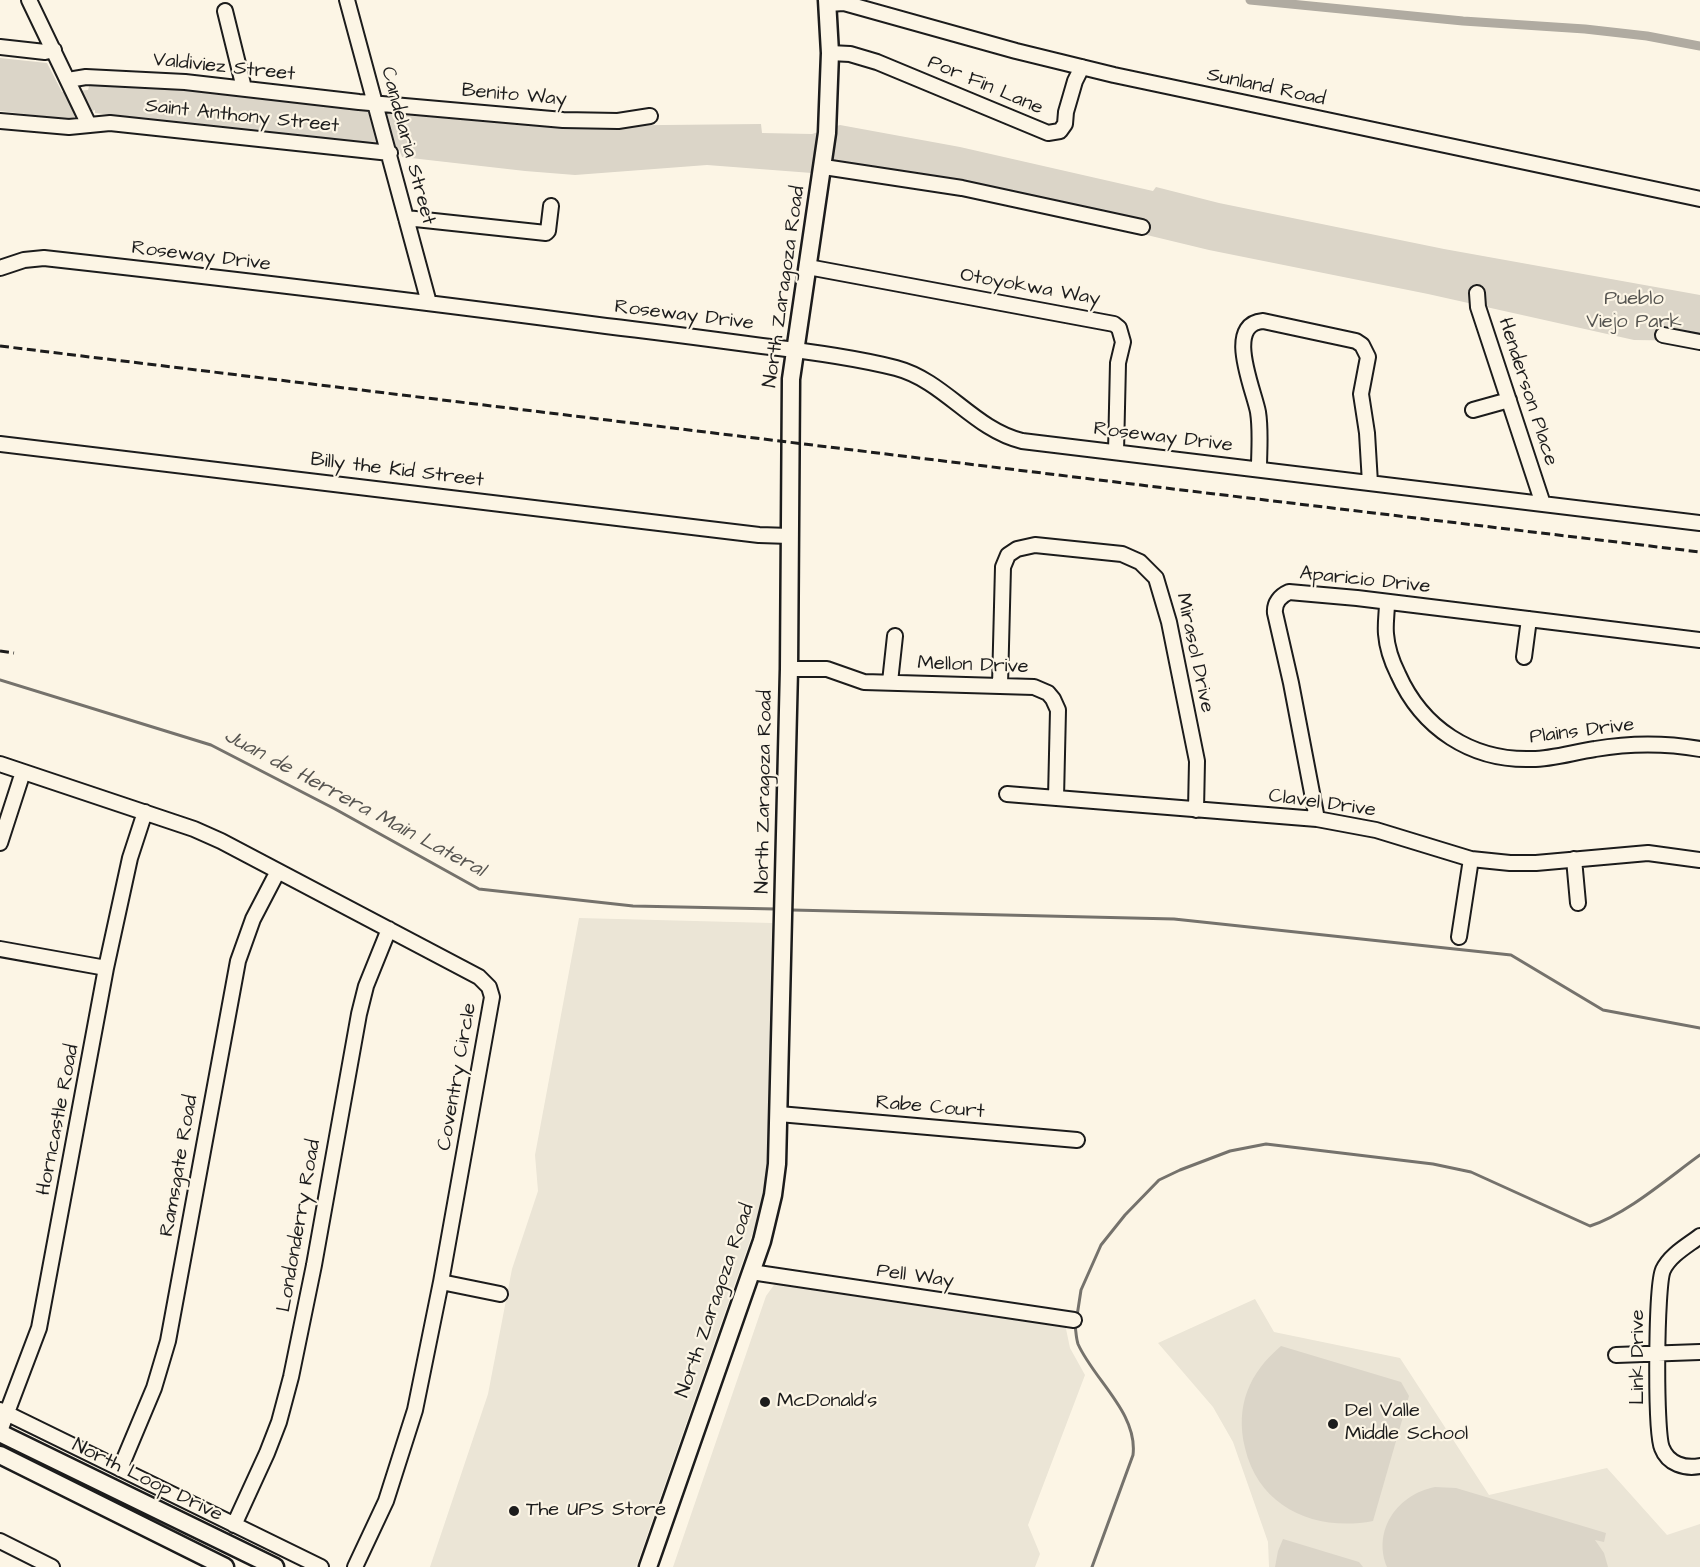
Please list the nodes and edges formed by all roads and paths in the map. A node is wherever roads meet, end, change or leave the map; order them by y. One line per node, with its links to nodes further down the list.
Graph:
1 (29, 0): 6 (street)
2 (347, 0): 11 (street, Candelaria Street)
3 (828, 2): 7 (main road, North Zaragoza Road); 8 (street, Sunland Road)
4 (225, 11): 10 (street)
5 (0, 47): 6 (street)
6 (54, 50): 9 (street)
7 (830, 53): 8 (street, Por Fin Lane); 16 (main road, North Zaragoza Road)
8 (1082, 67): 17 (street, Sunland Road)
9 (68, 80): 10 (street, Valdiviez Street); 14 (street)
10 (244, 88): 11 (street, Valdiviez Street)
11 (376, 103): 12 (street, Benito Way); 15 (street, Candelaria Street)
12 (650, 116)
13 (0, 121): 14 (street, Saint Anthony Street)
14 (89, 125): 15 (street, Saint Anthony Street)
15 (390, 153): 19 (street, Candelaria Street)
16 (824, 167): 20 (street); 22 (main road, North Zaragoza Road)
17 (1700, 199)
18 (551, 206): 19 (street)
19 (406, 218): 24 (street, Candelaria Street)
20 (1142, 227)
21 (0, 267): 24 (street, Roseway Drive)
22 (808, 267): 27 (main road, North Zaragoza Road); 31 (street, Otoyokwa Way)
23 (1477, 293): 28 (street, Henderson Place)
24 (429, 303): 27 (street, Roseway Drive)
25 (1663, 335): 26 (street)
26 (1700, 342)
27 (795, 350): 31 (street, Roseway Drive); 36 (main road, North Zaragoza Road)
28 (1509, 400): 29 (street); 34 (street, Henderson Place)
29 (1473, 410)
30 (0, 444): 36 (street, Billy the Kid Street)
31 (1116, 452): 32 (street, Roseway Drive)
32 (1259, 469): 33 (street, Roseway Drive); 33 (street)
33 (1370, 483): 34 (street, Roseway Drive)
34 (1543, 504): 35 (street, Roseway Drive)
35 (1700, 523)
36 (790, 536): 42 (main road, North Zaragoza Road)
37 (1387, 602): 38 (street, Aparicio Drive); 45 (street, Plains Drive); 52 (street, Aparicio Drive)
38 (1529, 619): 40 (street, Aparicio Drive); 41 (street)
39 (895, 636): 43 (street)
40 (1700, 640)
41 (1524, 657)
42 (789, 669): 43 (street, Mellon Drive); 63 (main road, North Zaragoza Road)
43 (890, 682): 44 (street, Mellon Drive)
44 (1000, 685): 49 (street, Mellon Drive); 50 (street, Mirasol Drive)
45 (1700, 749)
46 (0, 764): 47 (street, Coventry Circle)
47 (23, 772): 51 (street, Coventry Circle); 53 (street)
48 (1007, 794): 49 (street, Clavel Drive)
49 (1056, 798): 50 (street, Clavel Drive)
50 (1196, 810): 52 (street, Clavel Drive)
51 (146, 812): 57 (street, Coventry Circle); 62 (street, Horncastle Road)
52 (1317, 819): 54 (street, Clavel Drive)
53 (0, 843)
54 (1472, 859): 55 (street, Clavel Drive); 60 (street)
55 (1574, 859): 56 (street, Clavel Drive); 58 (street)
56 (1700, 860)
57 (278, 871): 59 (street, Coventry Circle); 77 (street, Ramsgate Road)
58 (1578, 903)
59 (389, 929): 67 (street, Coventry Circle); 78 (street, Londonderry Road)
60 (1459, 937)
61 (0, 949): 62 (street)
62 (106, 968): 73 (street, Horncastle Road)
63 (779, 1114): 64 (street, Rabe Court); 66 (main road, North Zaragoza Road)
64 (1077, 1140)
65 (1700, 1236): 71 (street, Link Drive)
66 (751, 1272): 69 (street, Pell Way); 85 (main road, North Zaragoza Road)
67 (441, 1282): 68 (street); 84 (street, Coventry Circle)
68 (500, 1294)
69 (1074, 1320)
70 (1700, 1352): 71 (street)
71 (1658, 1353): 72 (street); 76 (street, Link Drive)
72 (1616, 1355)
73 (3, 1411): 74 (street, Horncastle Road); 77 (street)
74 (0, 1432): 82 (main road, North Loop Drive)
75 (0, 1455): 80 (main road)
76 (1700, 1466)
77 (120, 1469): 78 (street)
78 (234, 1525): 83 (street)
79 (0, 1541): 81 (street)
80 (219, 1566)
81 (52, 1567)
82 (275, 1567)
83 (321, 1567)
84 (355, 1567)
85 (648, 1567)

